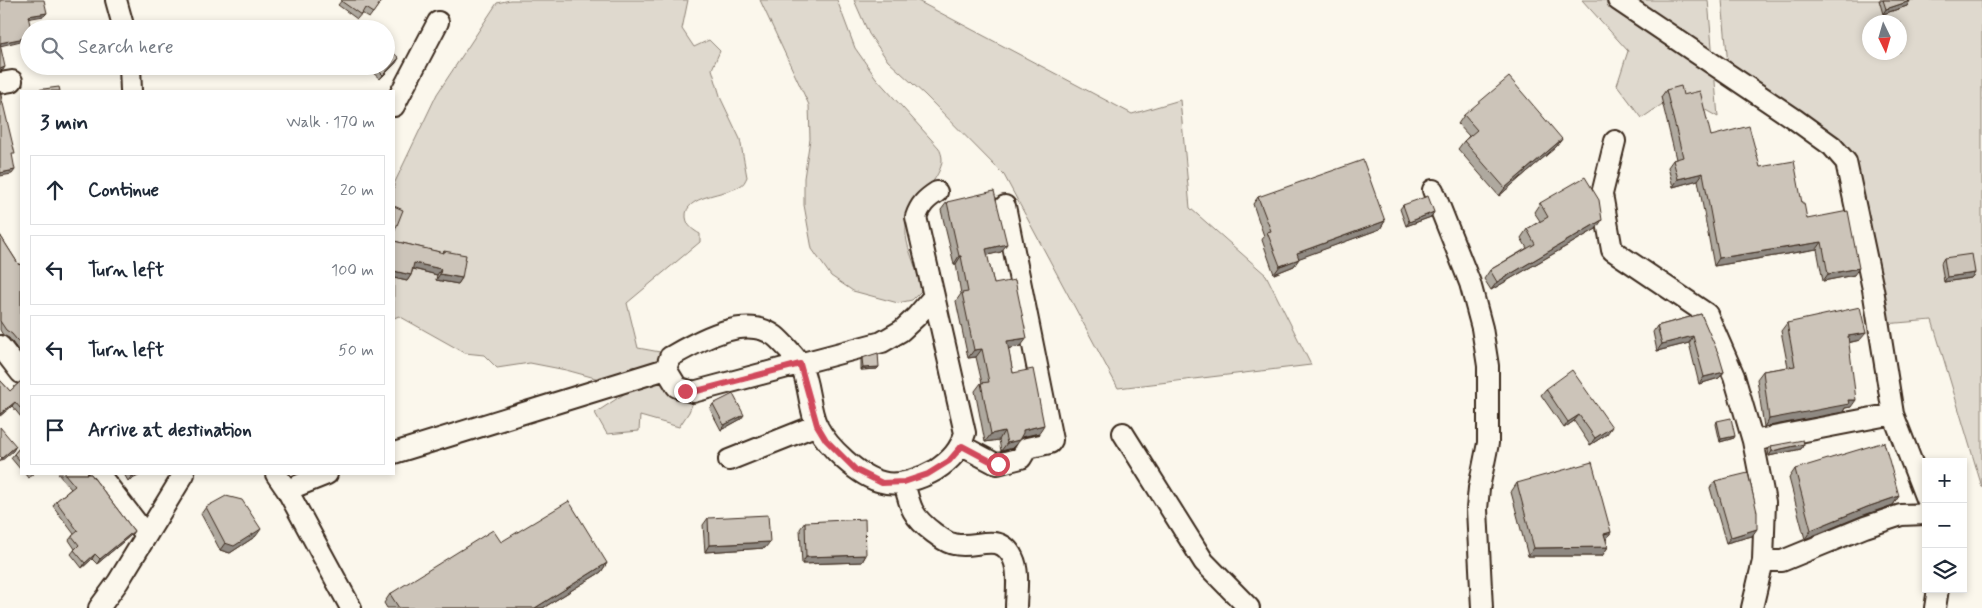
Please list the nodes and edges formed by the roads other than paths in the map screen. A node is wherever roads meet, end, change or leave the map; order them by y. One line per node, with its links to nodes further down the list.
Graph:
1 (116, 0): 3 (street)
2 (1618, 0): 17 (street)
3 (122, 20)
4 (438, 22): 7 (street)
5 (130, 75): 6 (street)
6 (131, 90)
7 (395, 104)
8 (1615, 141): 20 (street)
9 (1433, 190): 39 (street)
10 (937, 192): 12 (street)
11 (1005, 206): 21 (street)
12 (934, 296): 14 (street); 21 (street)
13 (0, 346): 16 (street)
14 (800, 364): 15 (street); 15 (street); 18 (street)
15 (666, 369): 22 (street)
16 (20, 372)
17 (1893, 414): 20 (street); 29 (street)
18 (817, 425): 23 (street); 28 (street)
19 (1123, 433): 38 (street)
20 (1753, 441): 33 (street)
21 (962, 446): 28 (street)
22 (395, 453)
23 (729, 460)
24 (99, 475): 32 (street)
25 (183, 475): 32 (street)
26 (277, 475): 30 (street)
27 (324, 475): 30 (street)
28 (904, 482): 37 (street)
29 (1922, 488)
30 (287, 490): 36 (street)
31 (1922, 514): 33 (street)
32 (146, 535): 35 (street)
33 (1763, 561): 40 (street)
34 (1937, 593): 41 (street)
35 (99, 608)
36 (351, 608)
37 (1016, 608)
38 (1249, 608)
39 (1482, 608)
40 (1752, 608)
41 (1935, 608)

